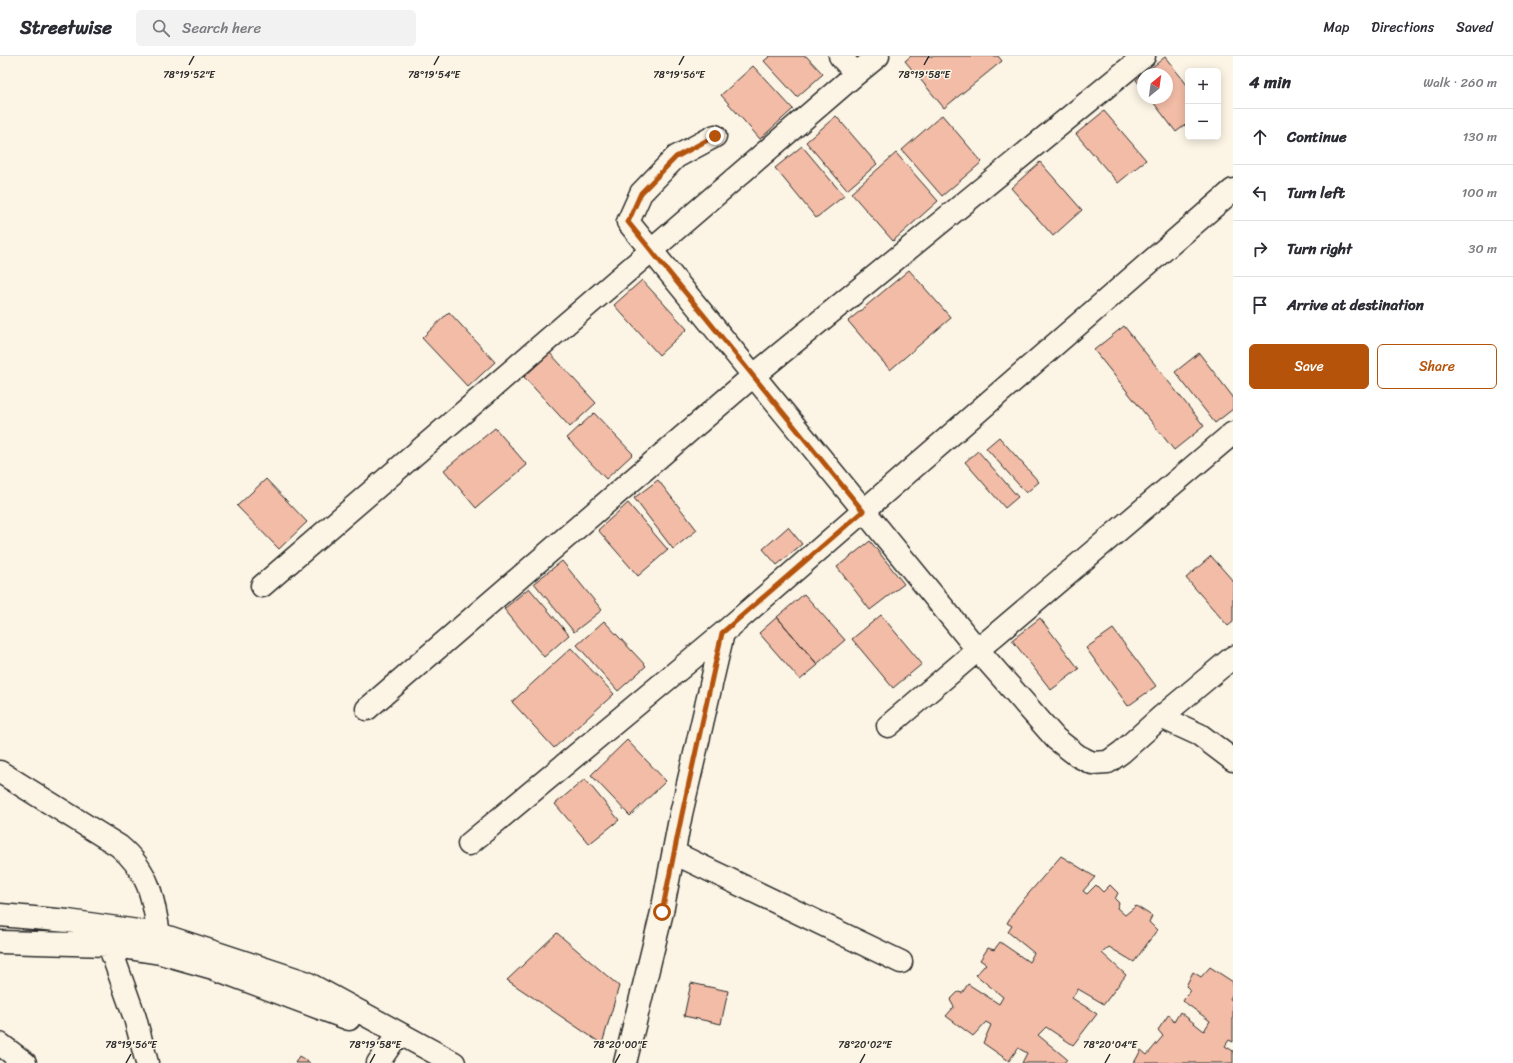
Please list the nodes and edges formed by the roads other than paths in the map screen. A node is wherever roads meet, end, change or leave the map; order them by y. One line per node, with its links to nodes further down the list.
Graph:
1 (840, 56): 4 (street)
2 (878, 56): 4 (street)
3 (1144, 56): 8 (street)
4 (856, 74): 7 (street)
5 (715, 136): 7 (street)
6 (1233, 190): 10 (street)
7 (651, 250): 8 (street); 11 (street)
8 (753, 376): 10 (street); 15 (street)
9 (1233, 433): 13 (street)
10 (863, 511): 12 (street); 13 (street)
11 (262, 586)
12 (722, 633): 20 (street); 21 (street)
13 (977, 649): 16 (street); 17 (street)
14 (1233, 658): 16 (street)
15 (367, 709)
16 (1161, 717): 18 (street)
17 (888, 726)
18 (1233, 760)
19 (0, 772): 23 (street)
20 (470, 844)
21 (674, 853): 26 (street); 34 (street)
22 (0, 916): 23 (street)
23 (159, 934): 33 (street)
24 (0, 942): 25 (street)
25 (108, 945): 27 (street); 30 (street)
26 (901, 962)
27 (396, 1037): 31 (street); 32 (street)
28 (0, 1044): 29 (street)
29 (25, 1063)
30 (147, 1063)
31 (378, 1063)
32 (430, 1063)
33 (454, 1063)
34 (625, 1063)

